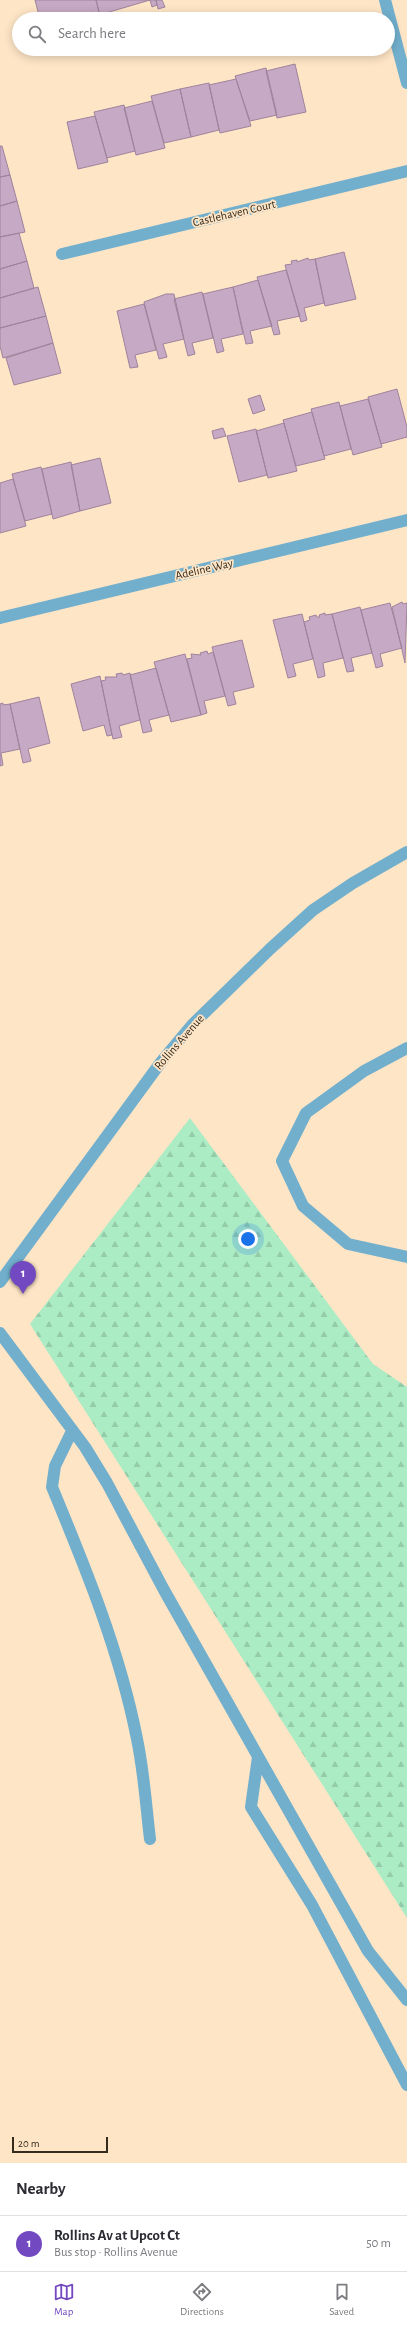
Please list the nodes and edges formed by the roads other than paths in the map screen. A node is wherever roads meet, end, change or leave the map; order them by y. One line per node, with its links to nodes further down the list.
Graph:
1 (385, 0): 2 (street)
2 (388, 12)
3 (395, 38): 4 (street)
4 (407, 83)
5 (407, 171): 6 (street, Castlehaven Court)
6 (62, 254)
7 (407, 520): 8 (street, Adeline Way)
8 (0, 618)
9 (407, 852): 12 (street, Rollins Avenue)
10 (407, 1048): 11 (street)
11 (407, 1257)
12 (4, 1270): 13 (street, Rollins Avenue)
13 (0, 1282)
14 (0, 1333): 15 (street)
15 (72, 1431): 16 (street); 17 (street)
16 (258, 1757): 18 (street); 19 (street)
17 (150, 1839)
18 (407, 2000)
19 (407, 2085)

